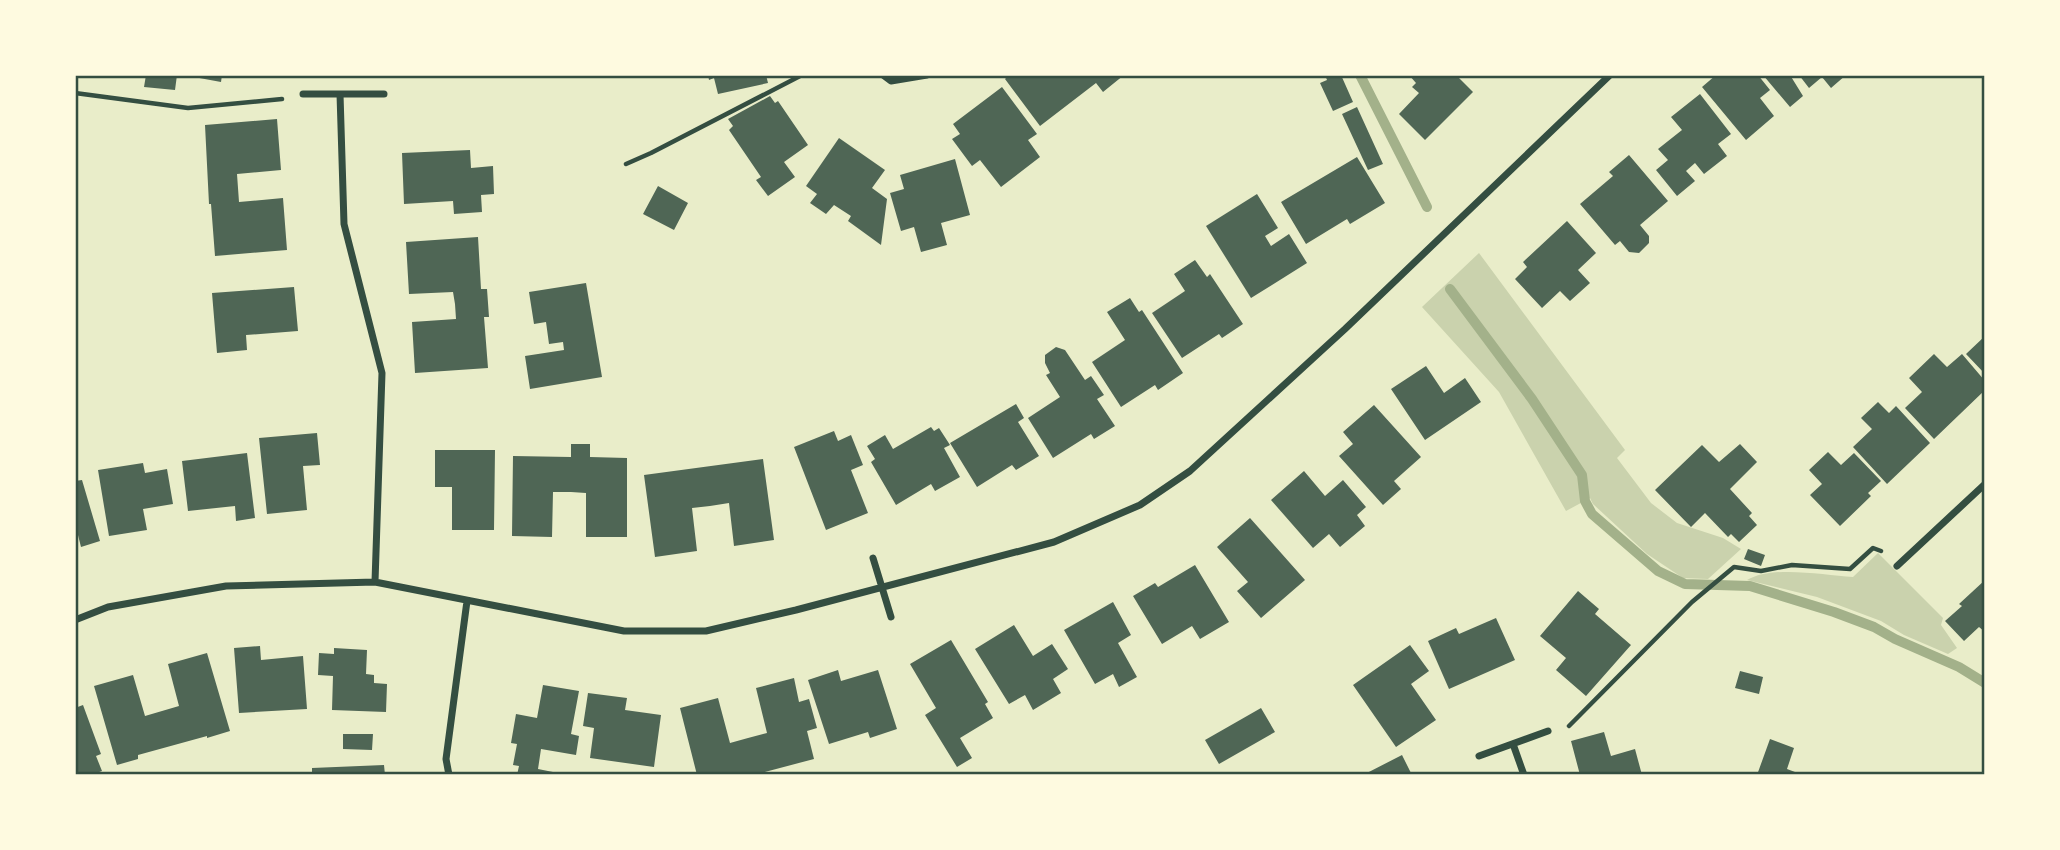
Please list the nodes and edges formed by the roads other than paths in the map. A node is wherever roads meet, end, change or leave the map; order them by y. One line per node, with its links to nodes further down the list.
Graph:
1 (883, 75): 2 (street)
2 (928, 75)
3 (1610, 75): 11 (street)
4 (303, 94): 5 (street)
5 (340, 94): 6 (street); 10 (street)
6 (384, 94)
7 (1985, 484): 9 (street)
8 (873, 558): 11 (street)
9 (1897, 566)
10 (375, 582): 12 (street); 14 (street)
11 (882, 587): 12 (street); 13 (street)
12 (467, 601): 18 (street)
13 (891, 617)
14 (75, 620)
15 (1548, 731): 16 (street)
16 (1513, 744): 17 (street); 19 (street)
17 (1479, 756)
18 (449, 775)
19 (1524, 775)

